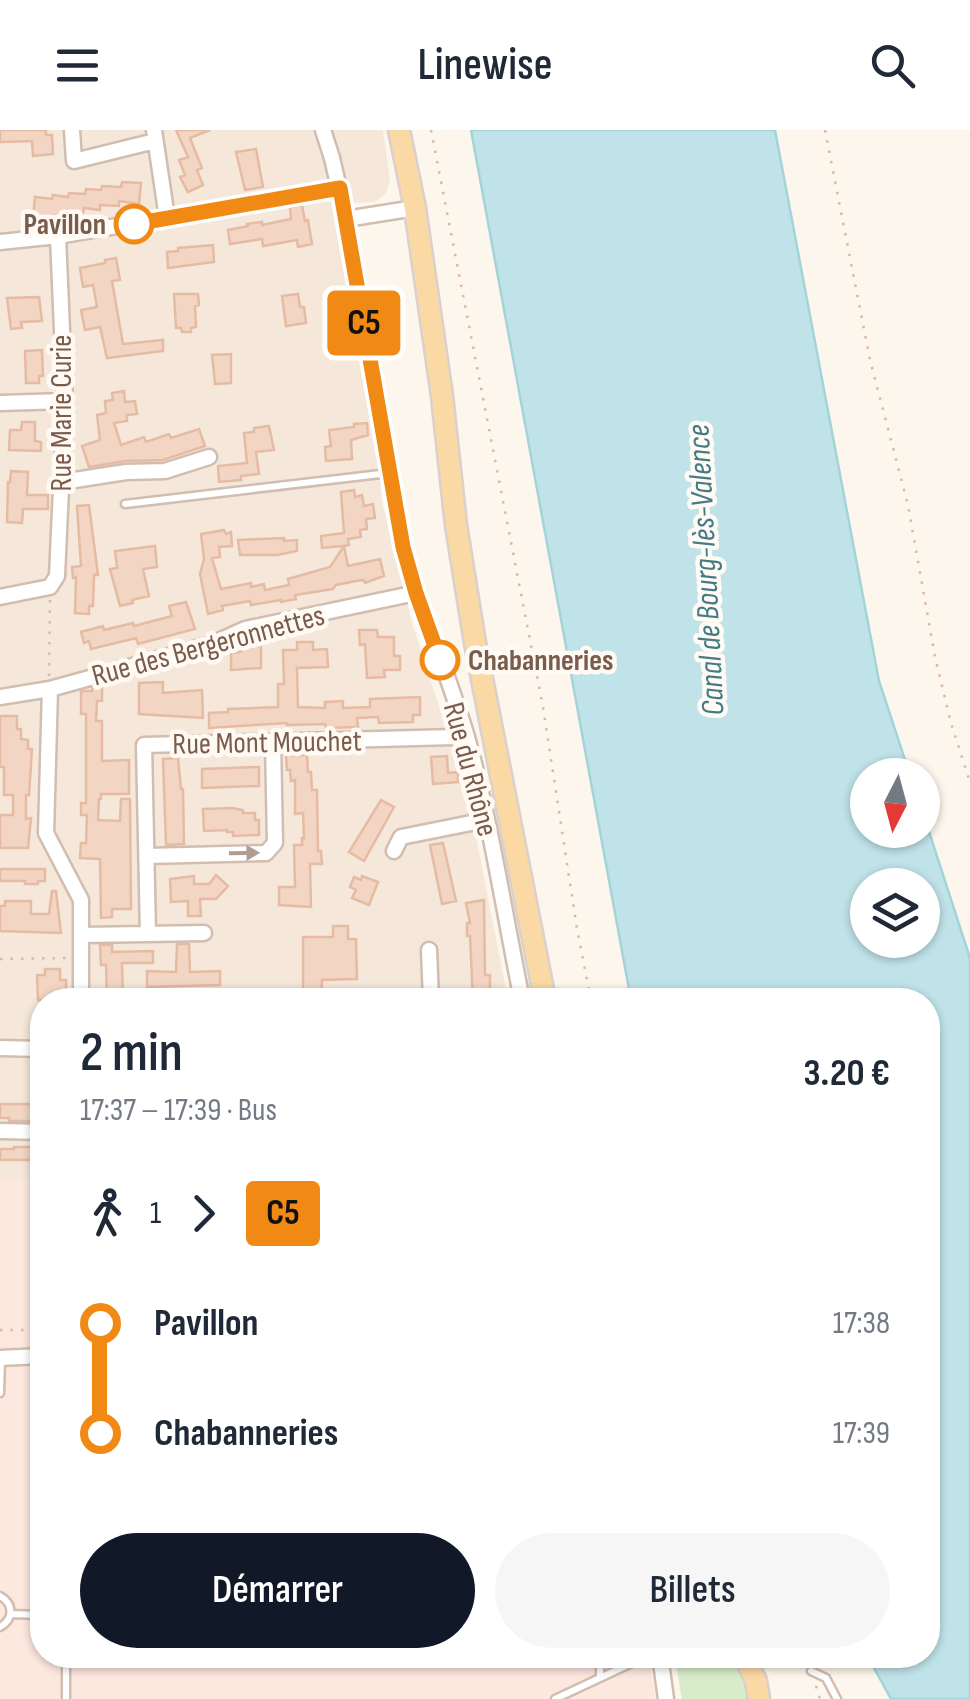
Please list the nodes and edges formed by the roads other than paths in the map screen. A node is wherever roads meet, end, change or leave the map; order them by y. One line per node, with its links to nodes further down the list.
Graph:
1 (72, 130): 4 (street)
2 (323, 130): 5 (street, Rue du Rhône)
3 (399, 130): 6 (main road)
4 (155, 135): 7 (street)
5 (340, 188): 7 (street); 8 (street, Rue du Rhône)
6 (415, 208): 8 (street); 33 (main road)
7 (167, 218): 9 (street)
8 (346, 219): 14 (street, Rue du Rhône)
9 (58, 236): 10 (street); 11 (street, Rue Marie Curie)
10 (0, 242)
11 (66, 401): 12 (street); 15 (street, Rue Marie Curie)
12 (0, 403)
13 (209, 457): 15 (street)
14 (390, 473): 16 (lane); 17 (street, Rue du Rhône)
15 (62, 482): 18 (street, Rue Marie Curie)
16 (125, 504)
17 (416, 593): 19 (street, Rue des Bergeronnettes); 21 (street, Rue du Rhône)
18 (0, 597)
19 (50, 689): 20 (street, Rue des Bergeronnettes); 28 (street)
20 (0, 697)
21 (466, 732): 22 (street, Rue Mont Mouchet); 23 (street, Rue du Rhône)
22 (273, 741): 25 (street, one-way to 22); 25 (street, Rue Mont Mouchet)
23 (486, 820): 24 (street); 32 (street, Rue du Rhône)
24 (394, 850)
25 (146, 856): 26 (street, Rue Mont Mouchet)
26 (148, 934): 27 (street); 28 (street)
27 (204, 934)
28 (81, 935): 30 (street)
29 (430, 950): 31 (street)
30 (81, 988)
31 (431, 988)
32 (520, 988)
33 (543, 988)
34 (0, 1048): 35 (street)
35 (30, 1049)
36 (0, 1131): 37 (street)
37 (30, 1132)
38 (30, 1357): 39 (street)
39 (0, 1358): 40 (lane)
40 (0, 1388)
41 (0, 1596): 42 (lane)
42 (11, 1614): 43 (lane); 44 (lane)
43 (30, 1615)
44 (0, 1627)
45 (66, 1668): 53 (lane)
46 (600, 1668): 52 (lane)
47 (622, 1668): 52 (lane)
48 (662, 1668): 55 (street)
49 (750, 1668): 56 (main road)
50 (764, 1668): 57 (main road)
51 (811, 1671): 58 (lane)
52 (600, 1678): 54 (lane)
53 (66, 1699)
54 (556, 1699)
55 (666, 1699)
56 (759, 1699)
57 (772, 1699)
58 (838, 1699)

